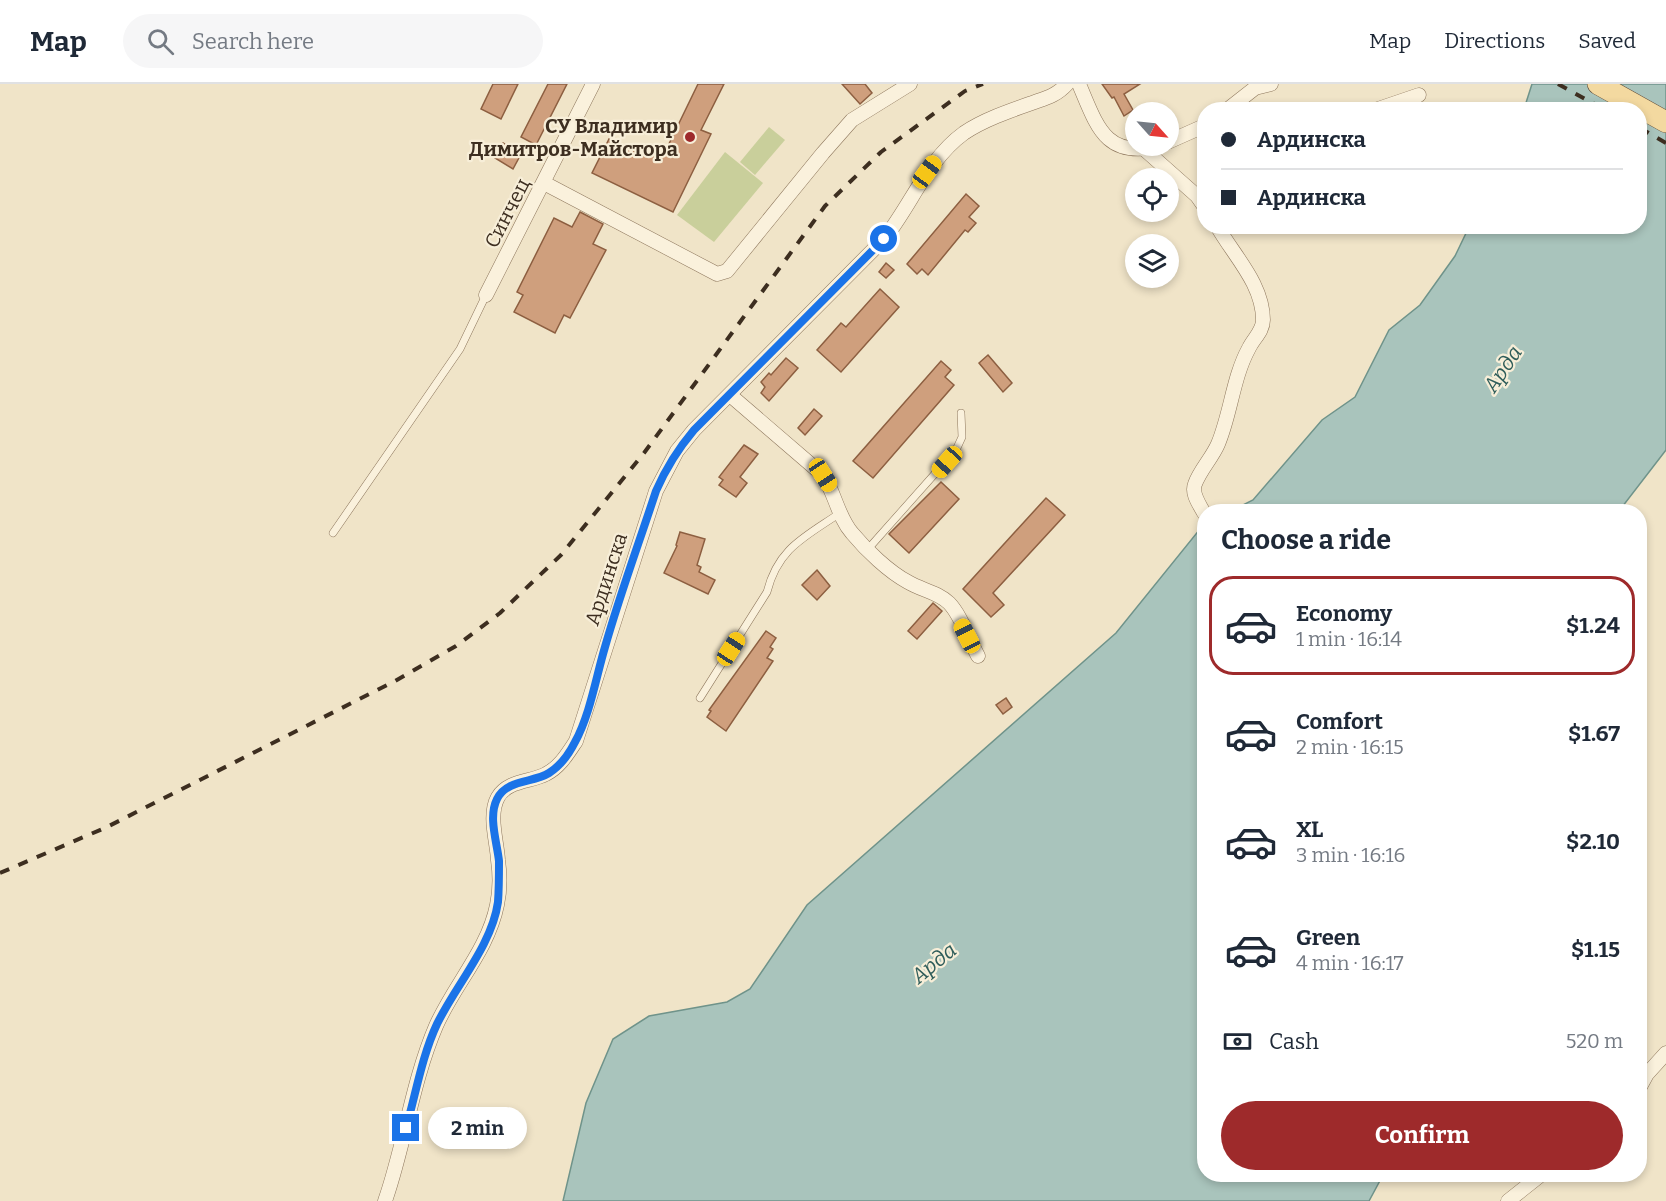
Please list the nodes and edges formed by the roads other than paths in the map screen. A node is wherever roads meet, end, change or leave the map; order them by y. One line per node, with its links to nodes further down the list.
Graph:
1 (593, 84): 17 (street, Синчец)
2 (910, 84): 17 (street)
3 (1067, 84): 21 (street, Ардинска)
4 (1078, 84): 15 (street)
5 (1271, 84): 8 (street)
6 (1598, 84): 10 (main road)
7 (1419, 95): 9 (street)
8 (1237, 102)
9 (1398, 102)
10 (1630, 102)
11 (1647, 111): 12 (main road)
12 (1666, 122)
13 (1197, 129): 14 (street)
14 (1179, 137)
15 (1125, 147)
16 (1152, 156): 18 (street)
17 (544, 183): 20 (street, Синчец)
18 (1197, 196)
19 (1222, 234): 23 (street)
20 (486, 296): 25 (lane)
21 (730, 395): 24 (street); 32 (street, Ардинска)
22 (961, 412): 26 (lane)
23 (1200, 504)
24 (841, 512): 26 (street); 28 (lane)
25 (333, 533)
26 (868, 549): 27 (street)
27 (978, 657)
28 (700, 698)
29 (1666, 1053): 30 (street)
30 (1647, 1074)
31 (1532, 1182): 33 (street)
32 (385, 1201)
33 (1508, 1201)

